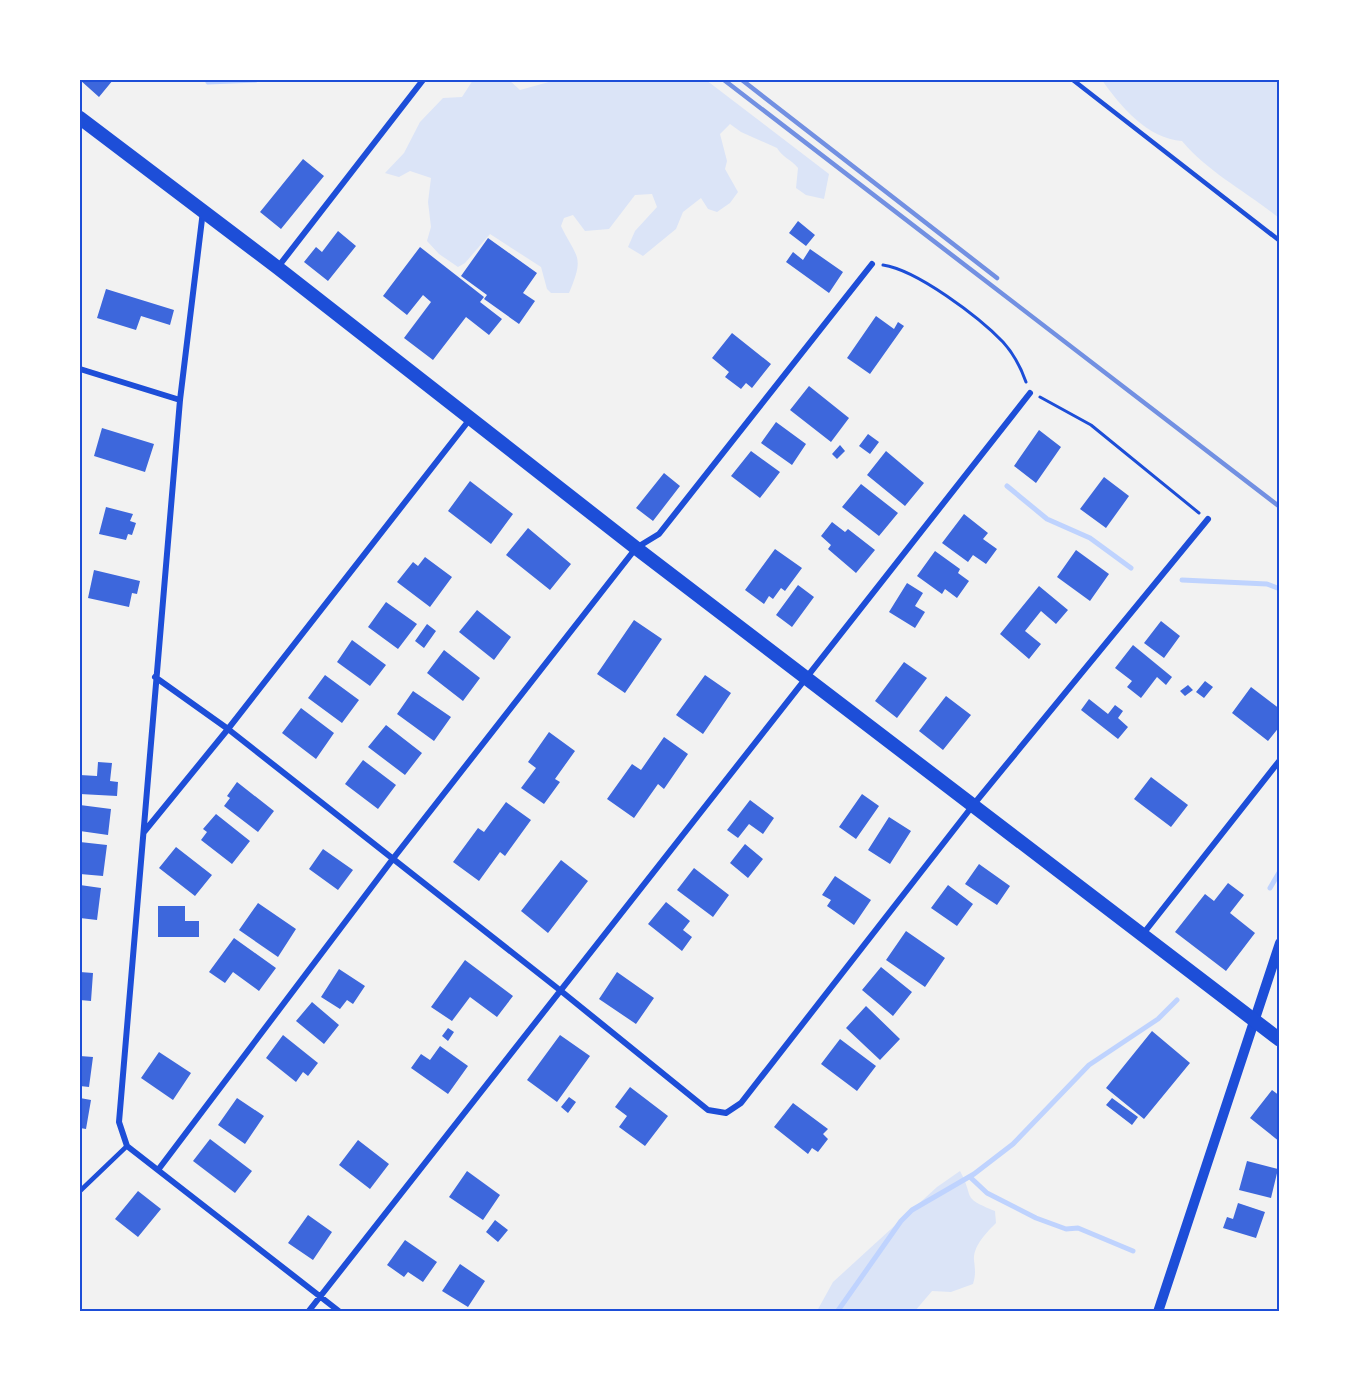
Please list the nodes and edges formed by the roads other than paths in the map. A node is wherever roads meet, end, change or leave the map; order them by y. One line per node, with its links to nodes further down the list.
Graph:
1 (423, 80): 7 (street)
2 (1073, 80): 5 (lane)
3 (80, 118): 4 (main road)
4 (203, 210): 7 (main road); 10 (street)
5 (1280, 241)
6 (872, 264): 13 (street)
7 (278, 268): 11 (main road)
8 (80, 369): 10 (street)
9 (1030, 393): 14 (street)
10 (180, 400): 15 (street)
11 (470, 418): 13 (main road); 16 (street)
12 (1208, 519): 18 (street)
13 (636, 548): 14 (main road); 20 (street)
14 (806, 676): 18 (main road); 23 (street)
15 (155, 677): 16 (street); 19 (street)
16 (228, 729): 19 (street); 20 (street)
17 (1280, 760): 21 (street)
18 (975, 804): 21 (main road); 23 (street)
19 (143, 833): 26 (street)
20 (392, 860): 23 (street); 27 (street)
21 (1142, 935): 24 (main road)
22 (1280, 943): 24 (street)
23 (561, 991): 29 (street)
24 (1254, 1020): 25 (main road); 32 (street)
25 (1280, 1040)
26 (127, 1146): 27 (street); 28 (lane)
27 (158, 1170): 29 (street)
28 (80, 1191)
29 (320, 1296): 30 (street); 31 (street)
30 (308, 1311)
31 (340, 1311)
32 (1158, 1311)

